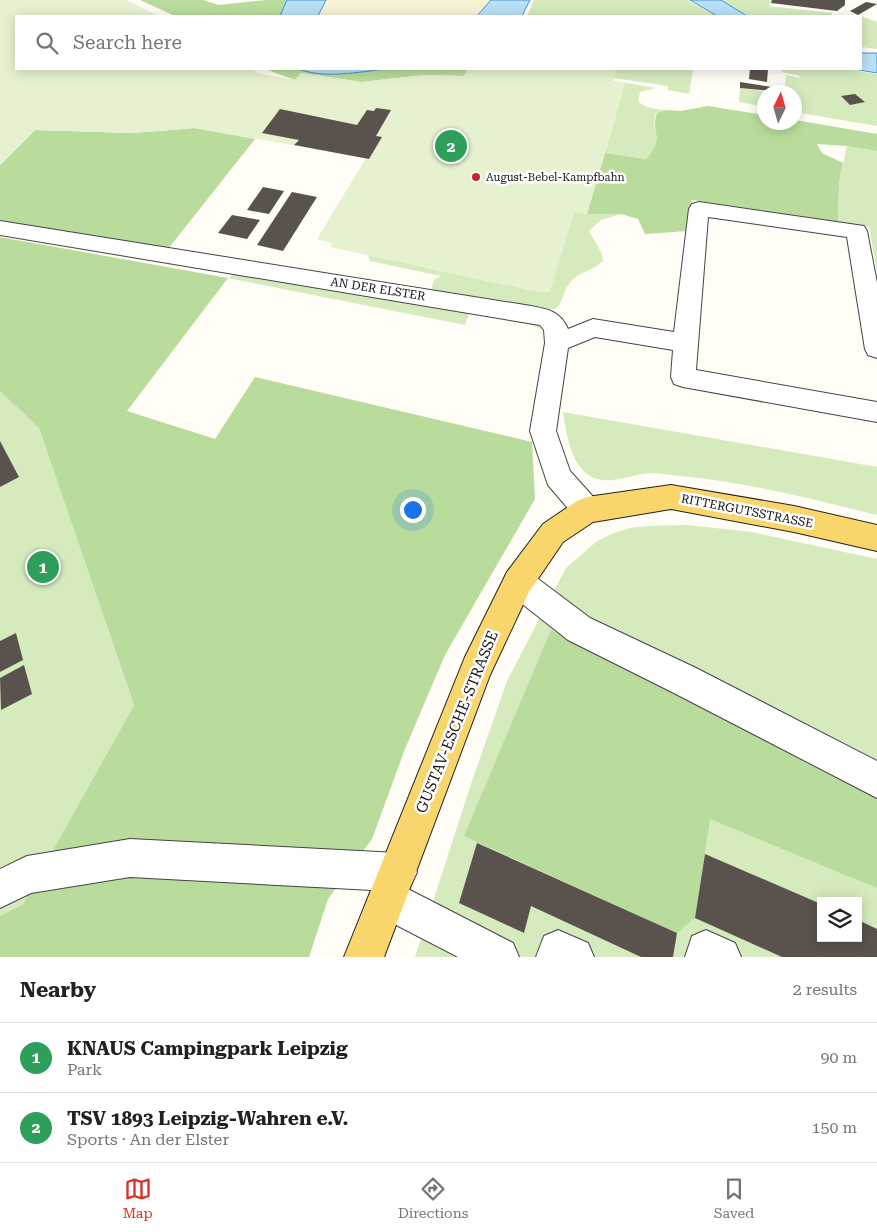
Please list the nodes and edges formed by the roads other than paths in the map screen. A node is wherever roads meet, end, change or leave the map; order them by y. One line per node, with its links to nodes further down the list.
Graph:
1 (0, 228): 2 (street, AN DER ELSTER)
2 (558, 343): 3 (street); 6 (street, AN DER ELSTER)
3 (685, 343): 4 (street); 5 (street)
4 (877, 348)
5 (877, 412)
6 (587, 510): 7 (main road, RITTERGUTSSTRASSE); 8 (main road, GUSTAV-ESCHE-STRASSE)
7 (877, 538)
8 (518, 582): 9 (street); 10 (main road, GUSTAV-ESCHE-STRASSE)
9 (877, 780)
10 (392, 885): 11 (street); 12 (main road, GUSTAV-ESCHE-STRASSE); 13 (street)
11 (0, 889)
12 (364, 957)
13 (499, 957)
14 (556, 957): 15 (street)
15 (574, 957)
16 (705, 957): 17 (street)
17 (721, 957)

